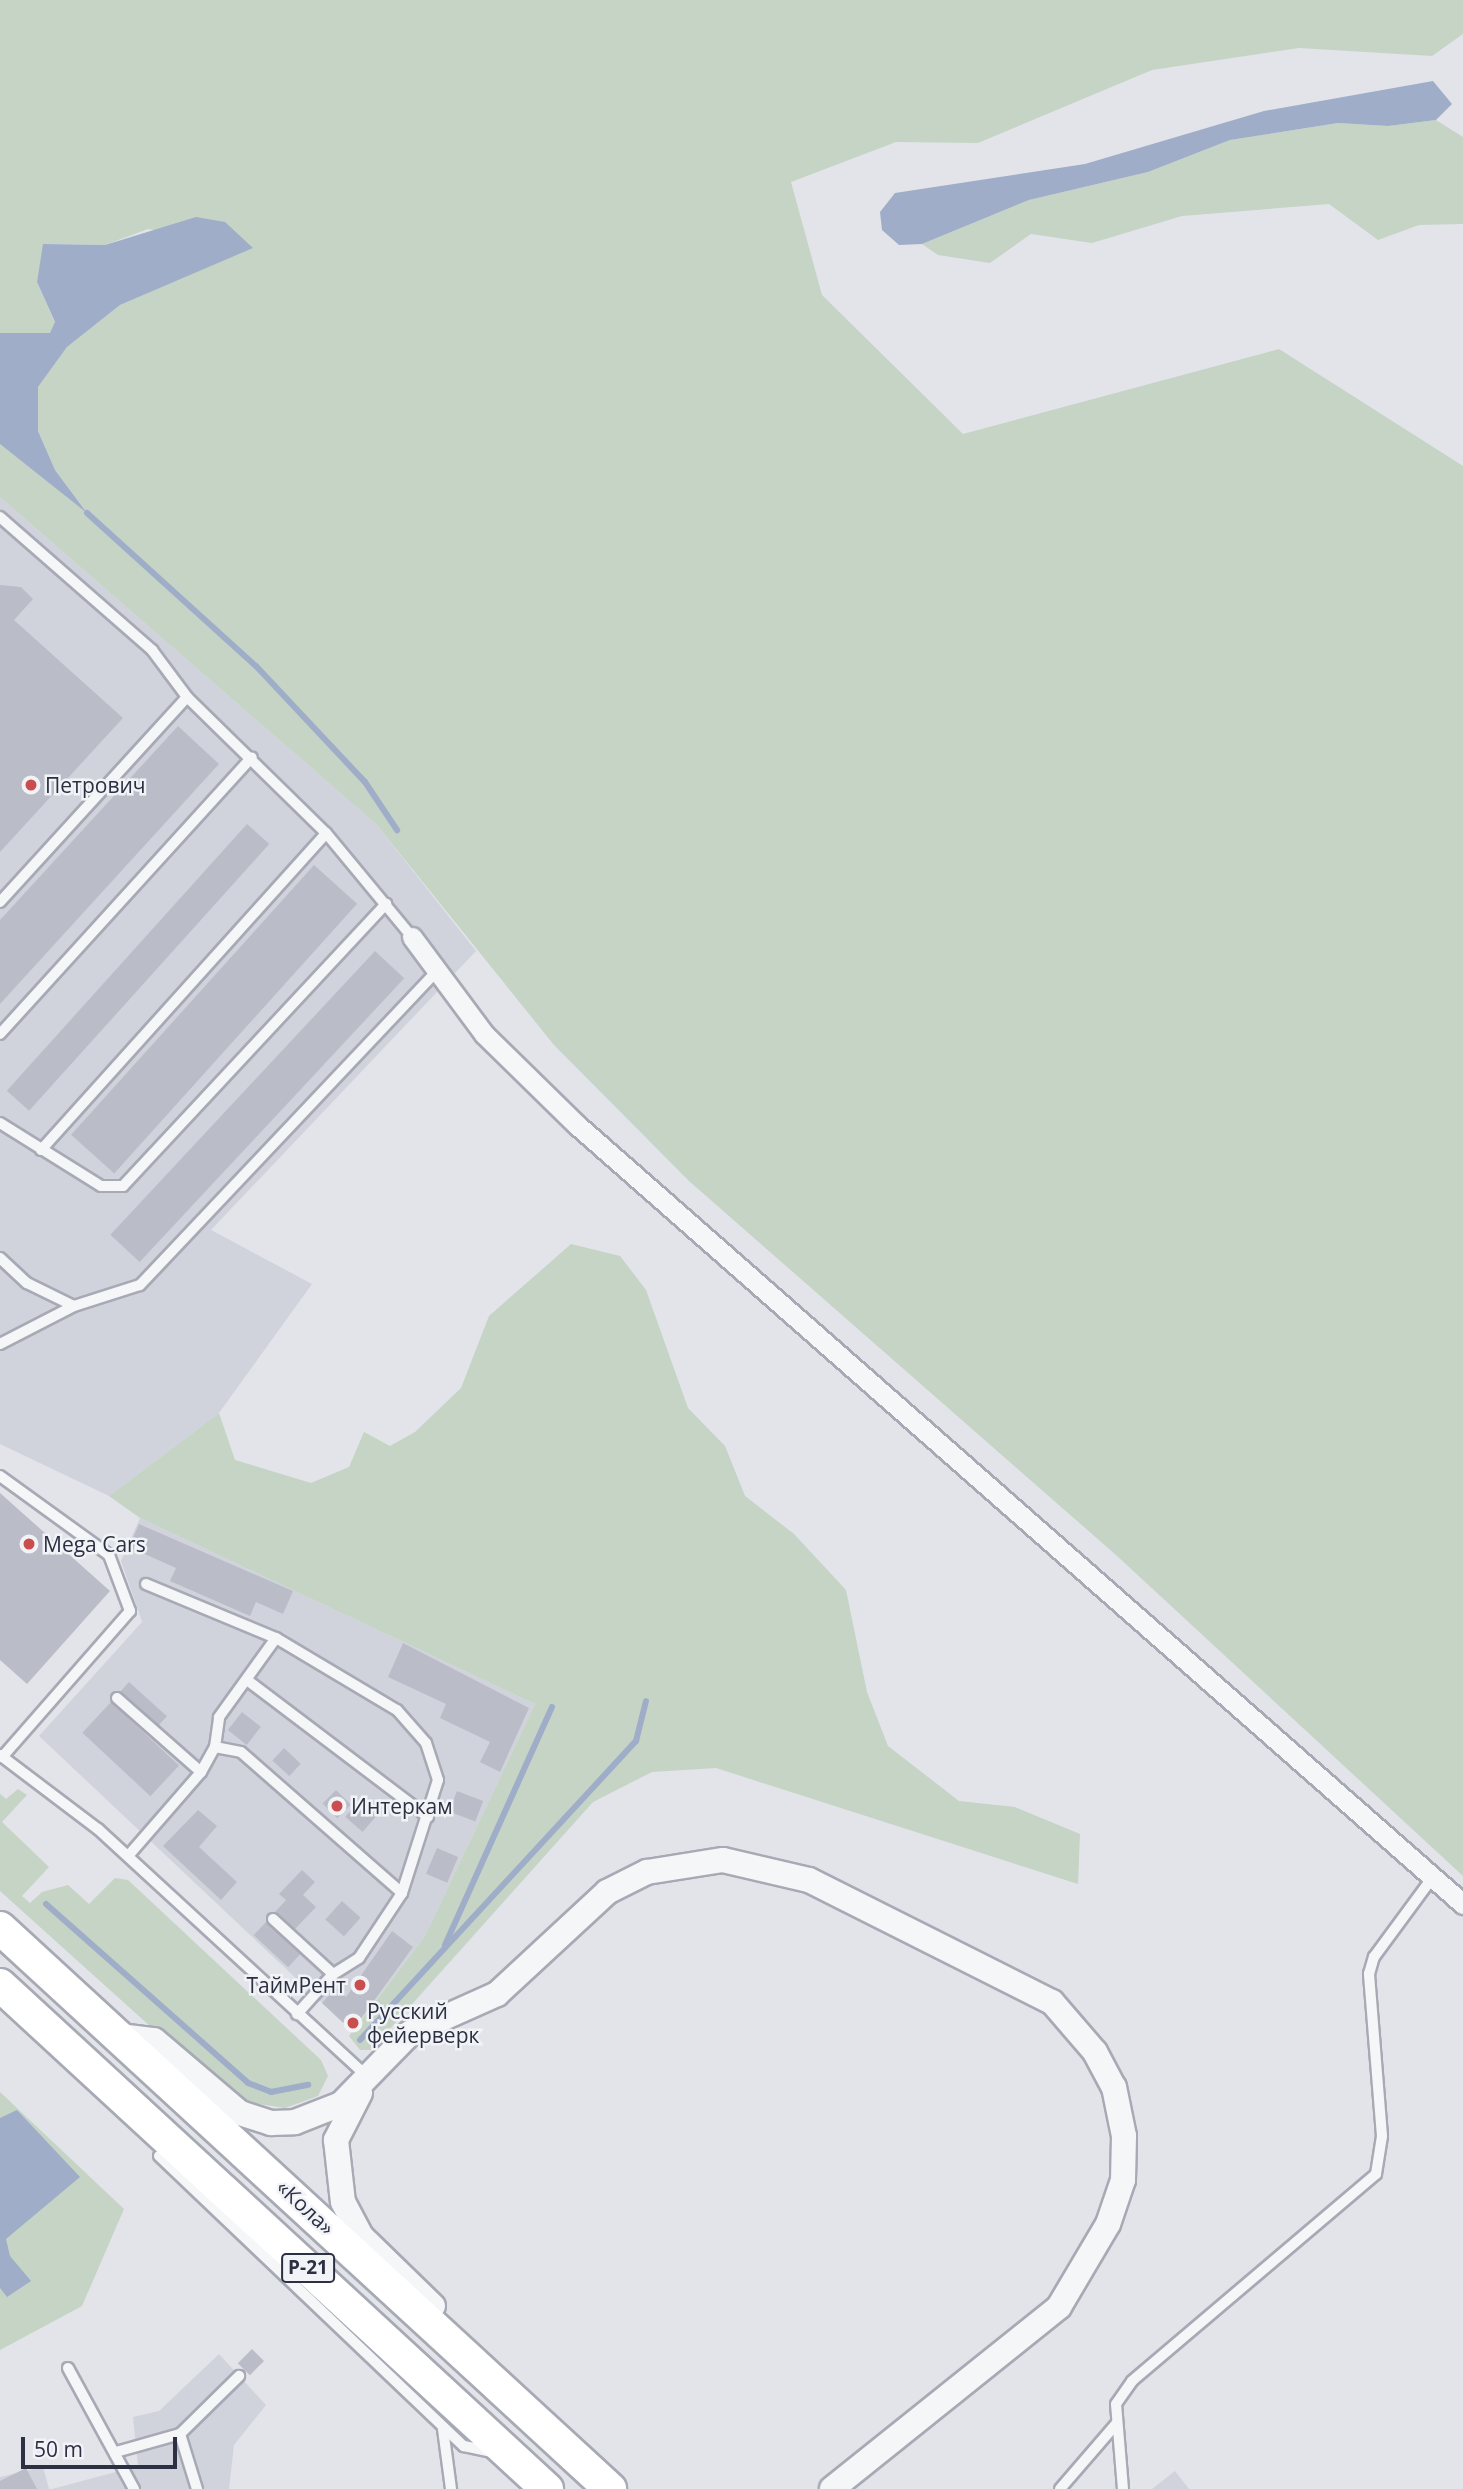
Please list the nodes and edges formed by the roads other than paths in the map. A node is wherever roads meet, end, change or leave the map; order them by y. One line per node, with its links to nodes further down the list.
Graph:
1 (0, 517): 2 (lane)
2 (187, 697): 3 (lane); 5 (lane)
3 (252, 757): 4 (lane); 9 (lane)
4 (326, 833): 6 (lane); 11 (lane)
5 (0, 902)
6 (386, 904): 7 (lane); 11 (lane)
7 (412, 937): 8 (street)
8 (435, 973): 13 (lane); 25 (street)
9 (0, 1034)
10 (0, 1123): 11 (lane)
11 (41, 1150)
12 (0, 1258): 13 (lane)
13 (74, 1306): 14 (lane)
14 (0, 1344)
15 (0, 1476): 21 (lane)
16 (146, 1584): 17 (lane)
17 (276, 1638): 18 (lane); 23 (lane)
18 (247, 1679): 20 (lane); 23 (lane)
19 (117, 1698): 22 (lane)
20 (215, 1747): 22 (lane); 26 (lane)
21 (1, 1756): 24 (lane)
22 (201, 1772): 24 (lane)
23 (428, 1817): 26 (lane)
24 (128, 1856): 32 (lane)
25 (1433, 1877): 27 (street); 39 (lane)
26 (402, 1893): 30 (lane)
27 (1463, 1904)
28 (273, 1919): 30 (lane)
29 (0, 1928): 33 (main road, «Кола» / Р-21)
30 (333, 1975): 32 (lane)
31 (0, 1985): 43 (main road, «Кола» / Р-21)
32 (297, 2014): 34 (lane)
33 (120, 2036): 34 (street); 36 (main road, «Кола» / Р-21)
34 (369, 2077): 36 (street); 49 (street)
35 (159, 2156): 40 (lane)
36 (471, 2360): 48 (main road, «Кола» / Р-21)
37 (68, 2368): 42 (lane)
38 (239, 2376): 41 (lane)
39 (1117, 2423): 50 (lane); 51 (lane)
40 (442, 2425): 43 (lane); 46 (lane)
41 (180, 2434): 42 (lane); 45 (lane)
42 (116, 2452): 44 (lane)
43 (511, 2455): 47 (main road, «Кола» / Р-21)
44 (134, 2489)
45 (197, 2489)
46 (451, 2489)
47 (547, 2489)
48 (610, 2489)
49 (832, 2489)
50 (1060, 2489)
51 (1123, 2489)

